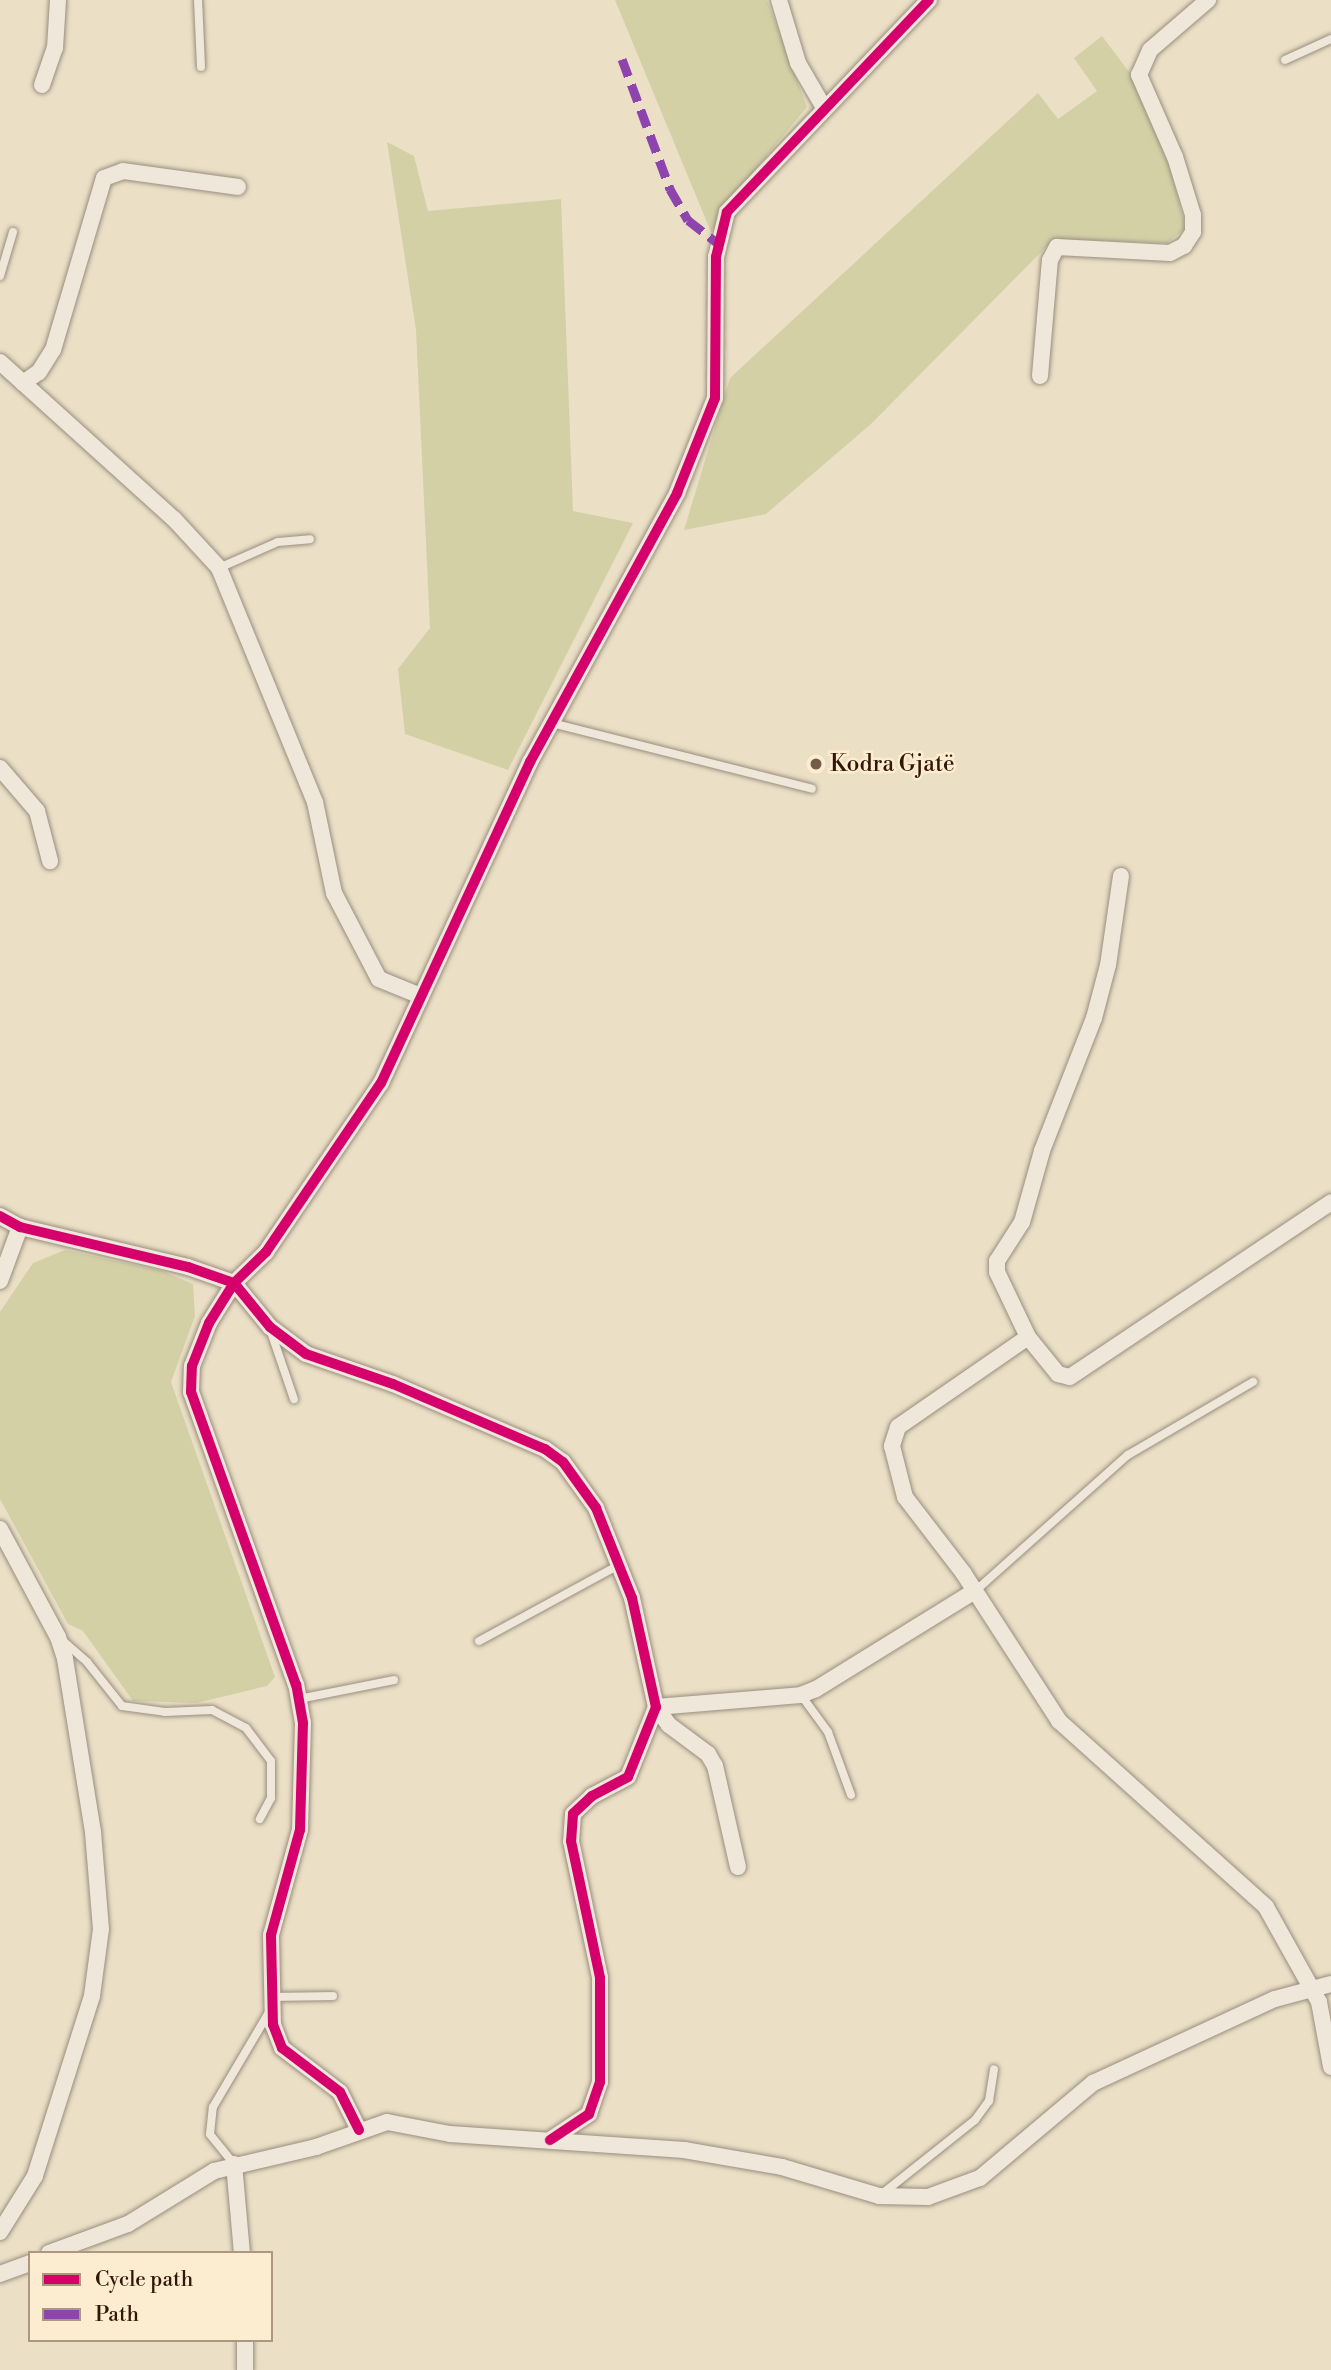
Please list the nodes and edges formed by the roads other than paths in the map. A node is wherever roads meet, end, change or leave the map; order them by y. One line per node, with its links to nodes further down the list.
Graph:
1 (58, 0): 9 (street)
2 (198, 0): 8 (lane)
3 (779, 0): 10 (street)
4 (929, 0): 10 (street)
5 (1208, 0): 15 (street)
6 (1331, 39): 7 (lane)
7 (1285, 60)
8 (201, 67)
9 (42, 85)
10 (823, 106): 19 (street)
11 (238, 187): 16 (street)
12 (13, 232): 13 (lane)
13 (0, 276)
14 (0, 362): 16 (street)
15 (1040, 376)
16 (23, 383): 18 (street)
17 (310, 539): 18 (lane)
18 (219, 568): 24 (street)
19 (552, 723): 21 (lane); 24 (street)
20 (0, 768): 22 (street)
21 (812, 789)
22 (50, 862)
23 (1121, 876): 31 (street)
24 (418, 995): 29 (street)
25 (1331, 1202): 31 (street)
26 (0, 1216): 27 (street)
27 (20, 1227): 28 (street); 29 (street)
28 (0, 1281)
29 (234, 1283): 30 (street); 41 (street)
30 (270, 1327): 33 (lane); 35 (street)
31 (1028, 1337): 36 (street)
32 (1252, 1382): 36 (lane)
33 (295, 1399)
34 (0, 1529): 37 (street)
35 (621, 1564): 38 (lane); 42 (street)
36 (973, 1592): 40 (street); 47 (street)
37 (58, 1637): 44 (lane); 56 (street)
38 (479, 1640)
39 (394, 1680): 41 (lane)
40 (801, 1695): 42 (street); 43 (lane)
41 (299, 1699): 49 (street)
42 (656, 1707): 45 (street); 53 (street)
43 (852, 1795)
44 (260, 1819)
45 (738, 1867)
46 (1331, 1984): 47 (street)
47 (1313, 1989): 50 (street); 55 (street)
48 (333, 1996): 49 (lane)
49 (271, 2003): 52 (street); 54 (lane)
50 (1331, 2067)
51 (994, 2069): 55 (lane)
52 (359, 2130): 53 (street); 54 (street)
53 (550, 2140): 55 (street)
54 (234, 2164): 57 (street); 58 (street)
55 (879, 2196)
56 (0, 2232)
57 (54, 2251)
58 (242, 2251)
59 (28, 2264): 60 (street)
60 (0, 2274)
61 (245, 2342): 62 (street)
62 (245, 2370)

